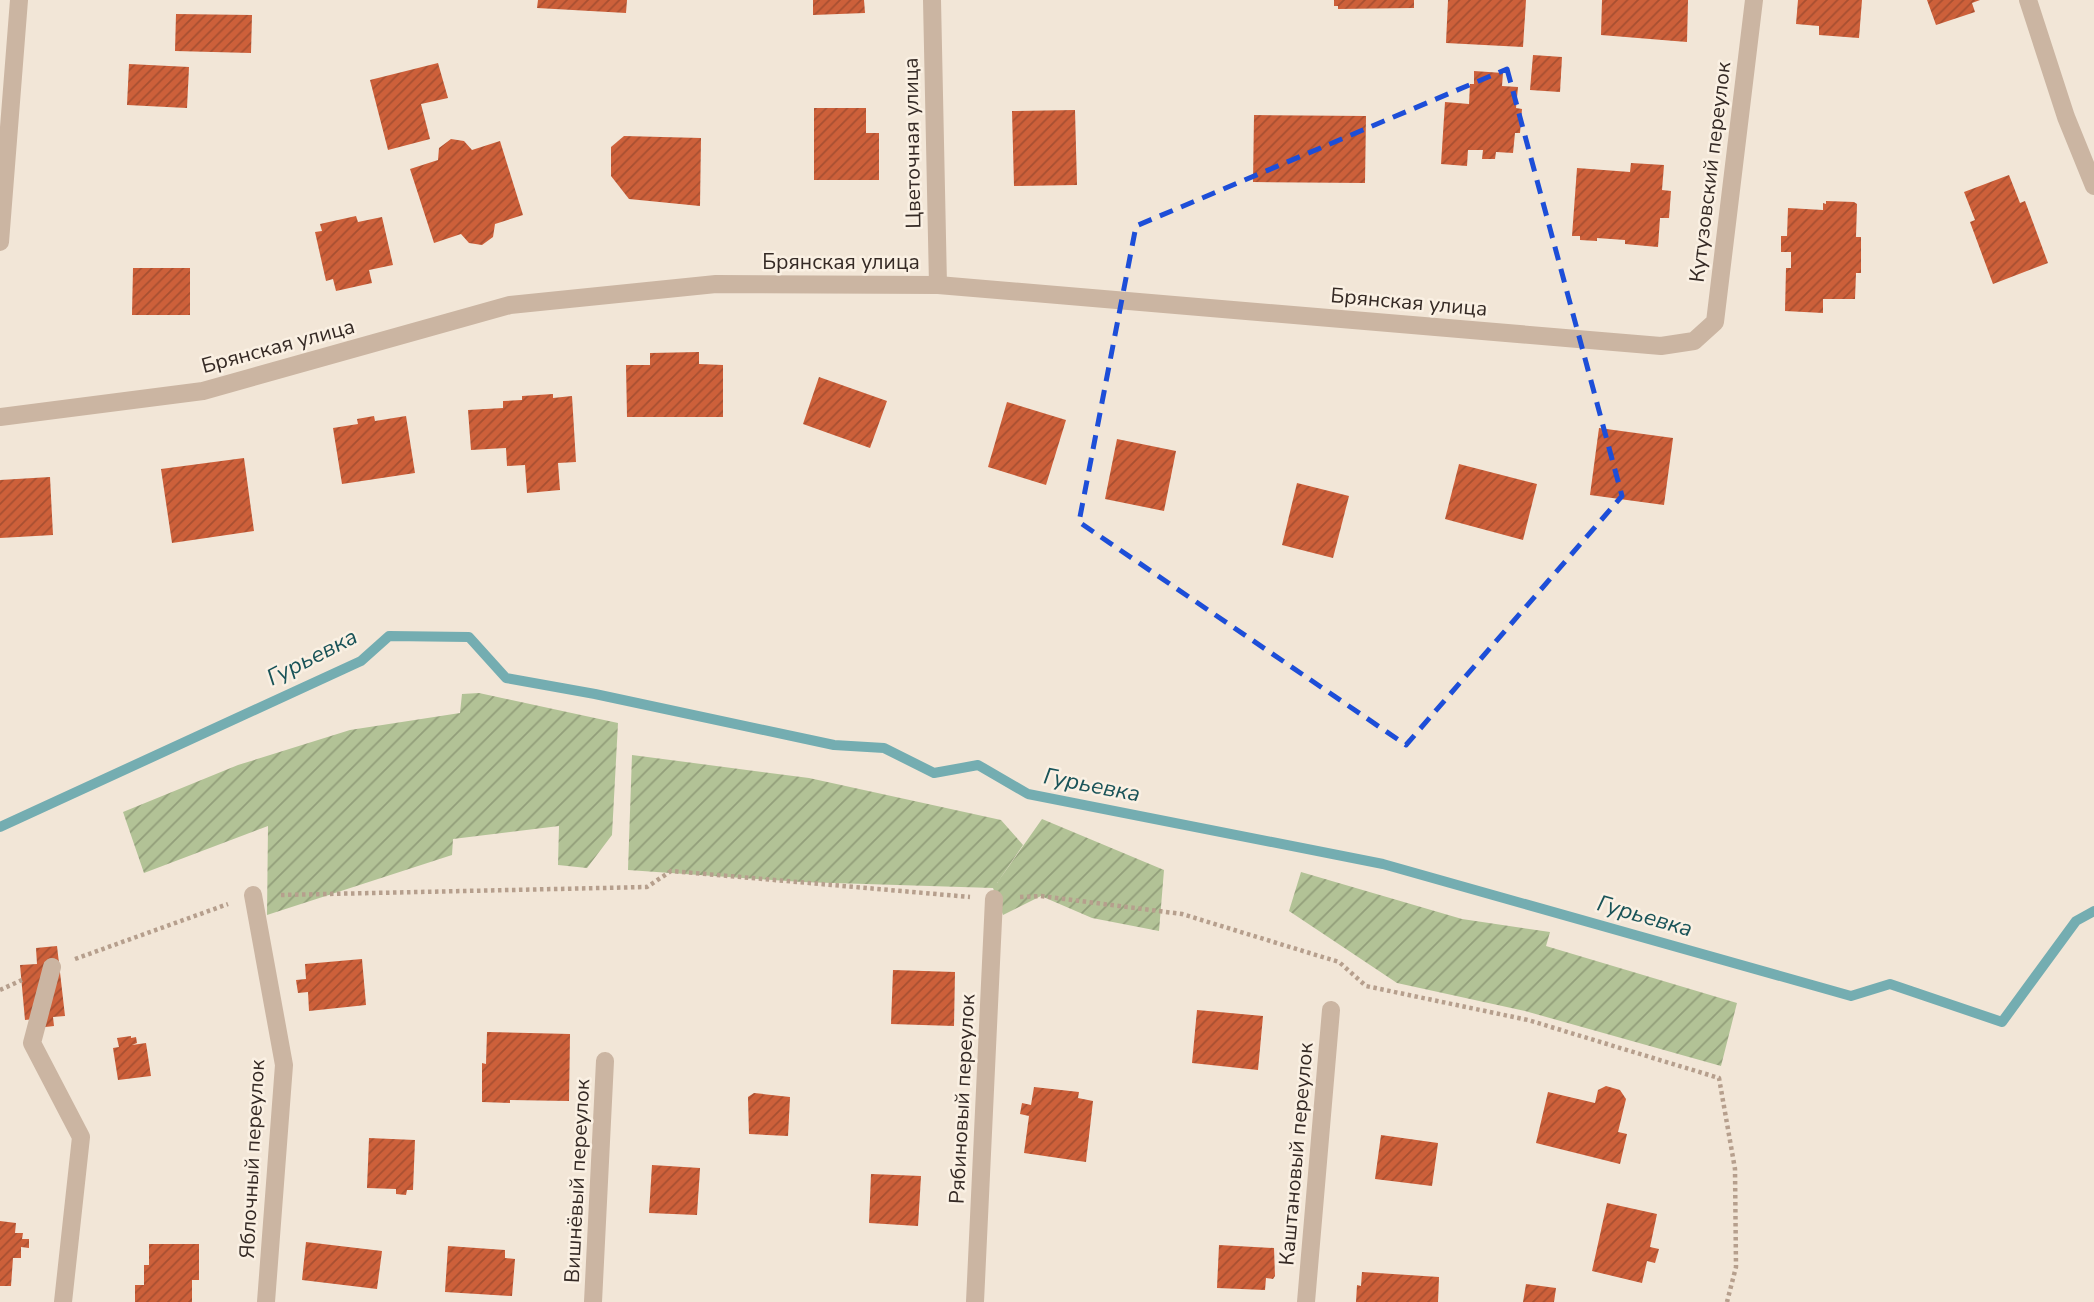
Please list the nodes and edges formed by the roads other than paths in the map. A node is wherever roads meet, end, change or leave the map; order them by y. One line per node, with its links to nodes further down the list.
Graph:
1 (19, 0): 6 (street)
2 (932, 0): 7 (street, Цветочная улица)
3 (1754, 0): 8 (street, Кутузовский переулок)
4 (2028, 0): 5 (street)
5 (2094, 186)
6 (0, 242)
7 (938, 285): 8 (street, Брянская улица); 9 (street, Брянская улица)
8 (1694, 341)
9 (0, 417)
10 (253, 895): 16 (street, Яблочный переулок)
11 (994, 899): 18 (street, Рябиновый переулок)
12 (52, 967): 15 (street)
13 (1331, 1010): 19 (street, Каштановый переулок)
14 (605, 1062): 17 (street, Вишнёвый переулок)
15 (63, 1302)
16 (266, 1302)
17 (593, 1302)
18 (975, 1302)
19 (1306, 1302)

